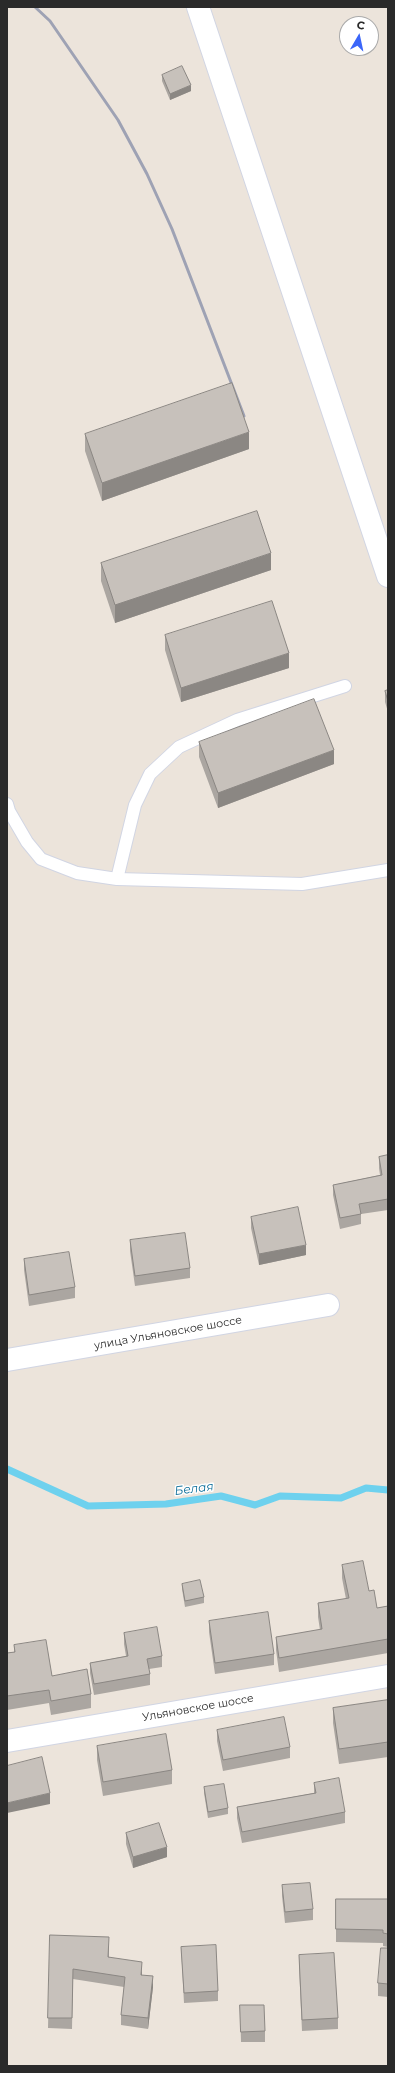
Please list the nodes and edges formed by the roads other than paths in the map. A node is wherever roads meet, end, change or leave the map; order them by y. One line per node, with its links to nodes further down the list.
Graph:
1 (198, 7): 2 (street)
2 (388, 576)
3 (345, 686): 6 (lane)
4 (7, 804): 6 (lane)
5 (388, 870): 6 (lane)
6 (117, 879)
7 (328, 1305): 8 (street, улица Ульяновское шоссе)
8 (7, 1360)
9 (388, 1676): 10 (street, Ульяновское шоссе)
10 (7, 1741)

